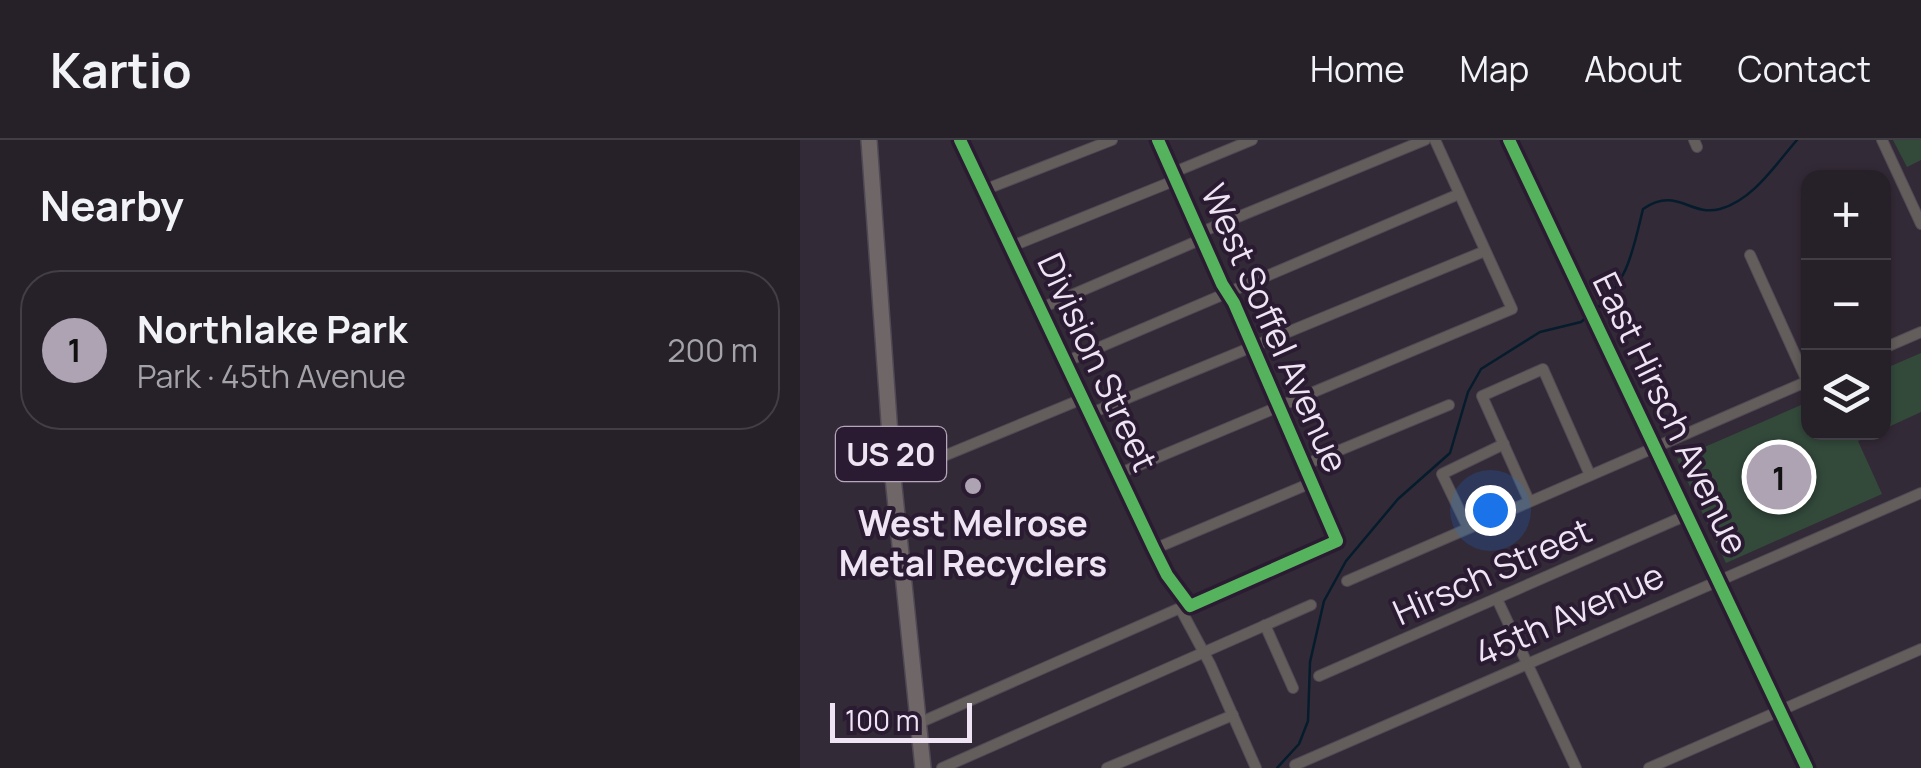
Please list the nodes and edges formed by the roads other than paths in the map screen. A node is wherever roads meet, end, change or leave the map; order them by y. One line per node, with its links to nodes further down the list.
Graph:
1 (869, 140): 35 (main road, US 20)
2 (960, 140): 11 (street, Division Street)
3 (1112, 140): 11 (street)
4 (1158, 140): 10 (street, West Soffel Avenue)
5 (1252, 140): 10 (street)
6 (1425, 140): 14 (street)
7 (1435, 140): 12 (street)
8 (1509, 140): 31 (street, East Hirsch Avenue)
9 (1882, 140): 13 (street)
10 (1174, 176): 14 (street, West Soffel Avenue); 15 (street)
11 (984, 190): 15 (street, Division Street)
12 (1460, 194): 16 (street); 18 (street)
13 (1921, 224)
14 (1200, 236): 18 (street, West Soffel Avenue); 19 (street)
15 (1010, 247): 19 (street, Division Street)
16 (1485, 251): 22 (street); 28 (street)
17 (1750, 254): 24 (street)
18 (1228, 293): 22 (street, West Soffel Avenue); 23 (street)
19 (1040, 308): 23 (street, Division Street)
20 (1921, 332): 21 (street)
21 (1891, 345)
22 (1252, 346): 28 (street, West Soffel Avenue); 29 (street)
23 (1065, 362): 26 (street, Division Street)
24 (1801, 366)
25 (1801, 384): 31 (street)
26 (1082, 399): 29 (street, Division Street); 35 (street)
27 (1449, 405): 32 (street)
28 (1278, 406): 32 (street, West Soffel Avenue); 33 (street)
29 (1089, 414): 33 (street, Division Street)
30 (1504, 444): 34 (street); 38 (street); 40 (street)
31 (1654, 447): 34 (street); 39 (street, East Hirsch Avenue)
32 (1304, 466): 36 (street, West Soffel Avenue)
33 (1118, 474): 41 (street, Division Street)
34 (1590, 475): 38 (street)
35 (893, 477): 55 (main road, US 20)
36 (1312, 483): 41 (street); 46 (street, West Soffel Avenue)
37 (1921, 493): 42 (street, 45th Avenue)
38 (1530, 502): 40 (street)
39 (1687, 516): 42 (street, East Hirsch Avenue); 44 (street, Hirsch Street)
40 (1468, 528): 43 (street)
41 (1154, 550): 46 (street, Division Street)
42 (1718, 579): 50 (street, 45th Avenue); 53 (street, East Hirsch Avenue)
43 (1347, 580)
44 (1497, 600): 50 (street); 51 (street, Hirsch Street)
45 (1311, 604): 47 (street)
46 (1185, 607): 49 (street, Division Street); 55 (street)
47 (1265, 625): 49 (street); 52 (street)
48 (1921, 649): 53 (street)
49 (1202, 654): 54 (street, Division Street); 56 (street)
50 (1526, 662): 57 (street, 45th Avenue); 63 (street)
51 (1319, 676)
52 (1293, 688)
53 (1781, 710): 64 (street); 65 (street, East Hirsch Avenue)
54 (1233, 716): 61 (street); 62 (street, Division Street)
55 (919, 722): 58 (main road, US 20)
56 (974, 754): 59 (street); 60 (street)
57 (1295, 765)
58 (923, 768)
59 (942, 768)
60 (980, 768)
61 (1108, 768)
62 (1257, 768)
63 (1576, 768)
64 (1649, 768)
65 (1807, 768)

